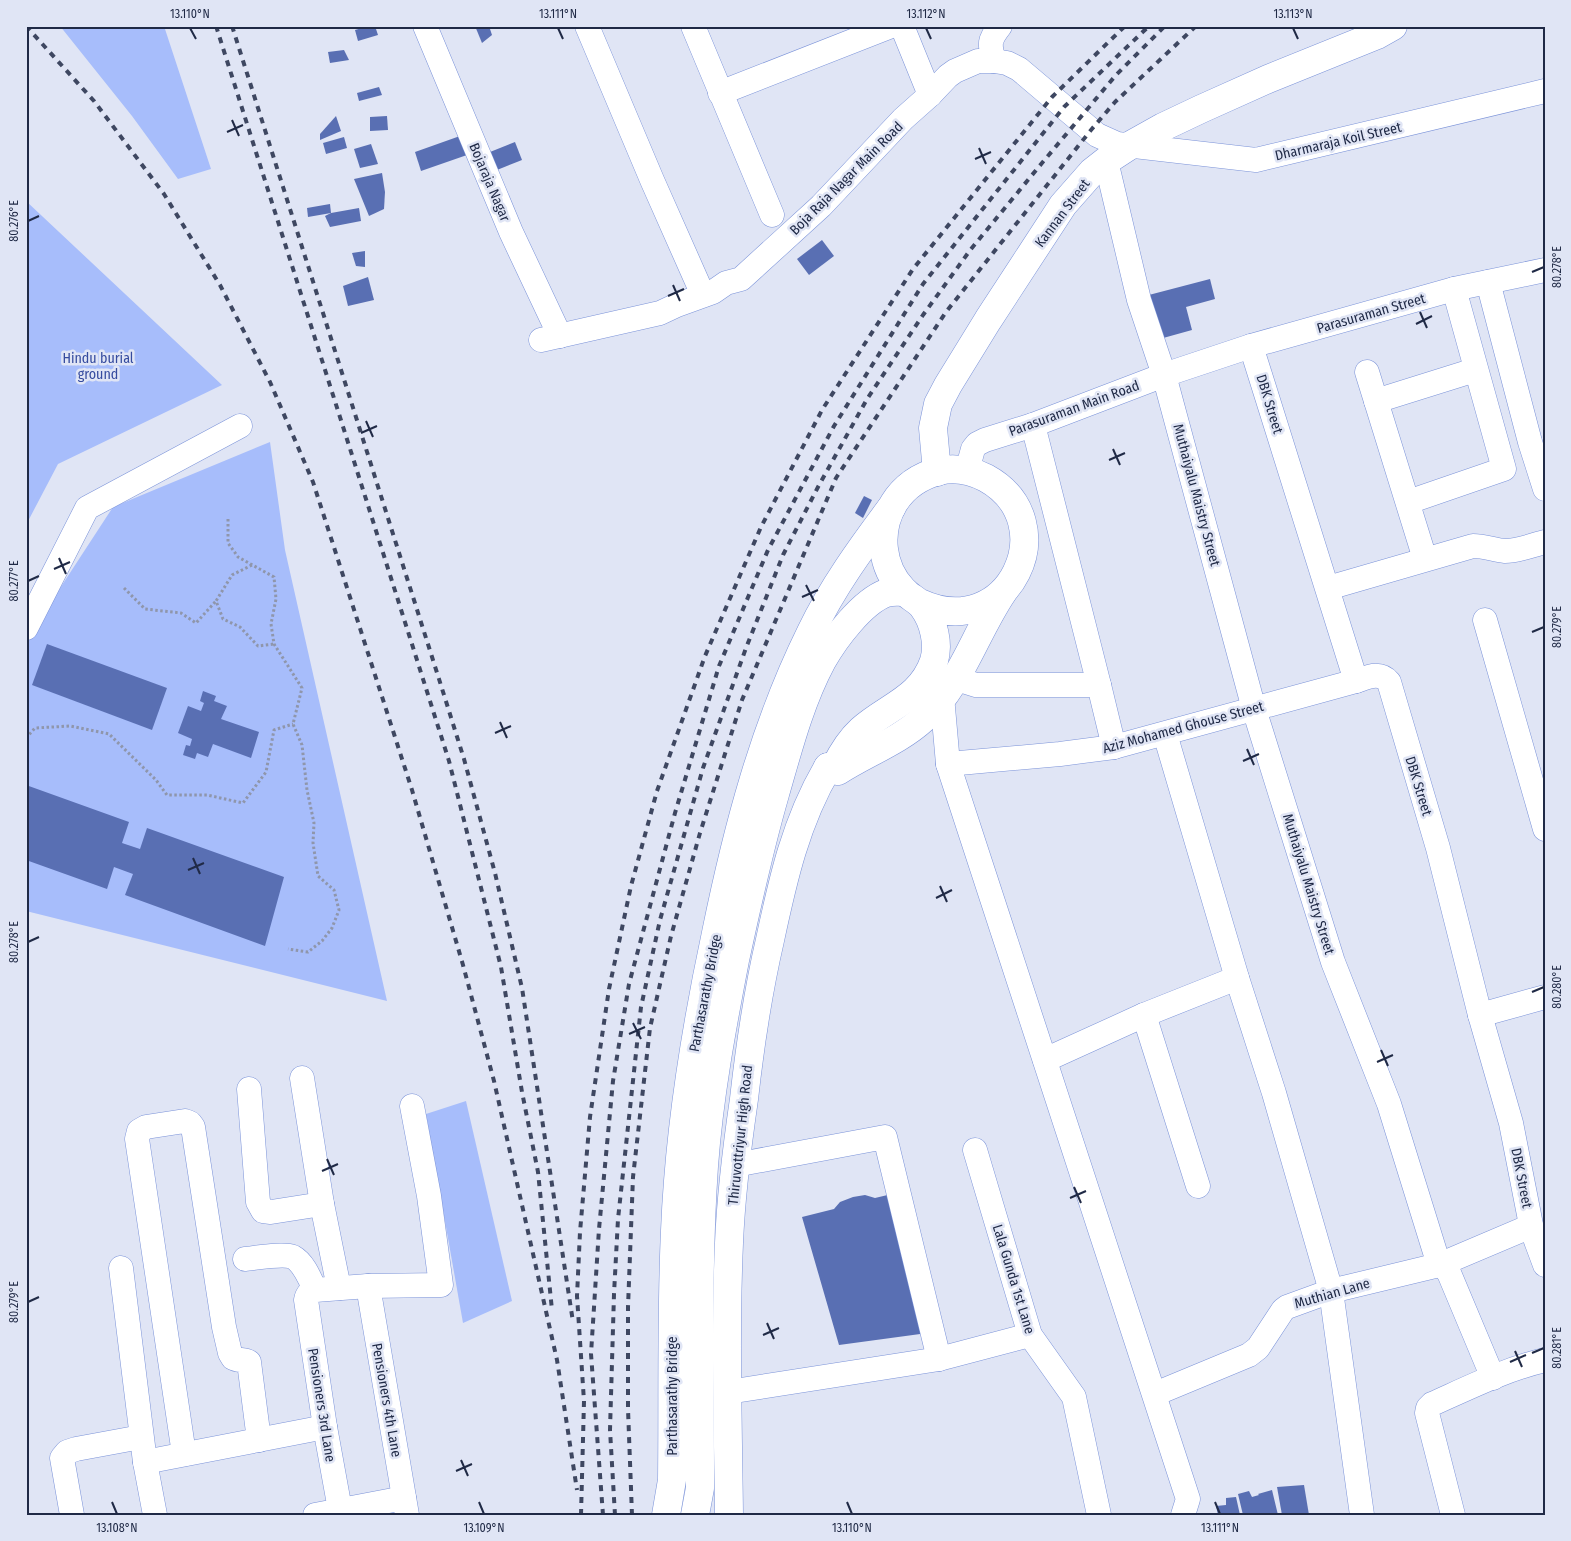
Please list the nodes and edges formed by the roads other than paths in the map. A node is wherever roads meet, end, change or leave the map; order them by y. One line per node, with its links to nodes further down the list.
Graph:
1 (426, 26): 19 (street, Bojaraja Nagar)
2 (587, 26): 18 (street)
3 (693, 26): 10 (street)
4 (891, 26): 10 (street)
5 (902, 26): 11 (street)
6 (1000, 26): 8 (street)
7 (1393, 26): 12 (main road, Kannan Street)
8 (994, 61): 11 (street, Boja Raja Nagar Main Road); 12 (street, Boja Raja Nagar Main Road)
9 (1545, 91): 12 (street, Dharmaraja Koil Street)
10 (720, 93): 14 (street)
11 (930, 95): 18 (street, Boja Raja Nagar Main Road)
12 (1129, 146): 13 (main road, Kannan Street)
13 (1106, 161): 24 (street, Muthaiyalu Maistry Street); 30 (main road, Kannan Street)
14 (772, 215)
15 (1545, 270): 16 (street, Parasuraman Street)
16 (1488, 282): 17 (street, Parasuraman Street); 28 (street)
17 (1454, 289): 20 (street, Parasuraman Street); 22 (street)
18 (703, 295): 19 (street, Boja Raja Nagar Main Road)
19 (550, 338)
20 (1251, 346): 21 (street, Parasuraman Street); 36 (street, DBK Street)
21 (1200, 363): 24 (street, Parasuraman Main Road)
22 (1475, 370): 25 (street); 32 (street)
23 (1367, 372): 25 (street)
24 (1164, 375): 26 (street, Parasuraman Main Road); 44 (street, Muthaiyalu Maistry Street)
25 (1376, 401): 32 (street)
26 (1033, 424): 29 (street, Parasuraman Main Road); 42 (street)
27 (240, 426): 40 (street)
28 (1537, 439): 31 (street)
29 (967, 471): 30 (main road); 37 (main road)
30 (937, 472): 33 (main road)
31 (1545, 489)
32 (1408, 502): 35 (street)
33 (890, 508): 38 (main road); 49 (main road, Parthasarathy Bridge)
34 (1545, 542): 35 (street)
35 (1425, 559): 36 (street)
36 (1328, 588): 41 (street, DBK Street)
37 (1006, 589): 38 (main road); 43 (main road)
38 (912, 598): 48 (main road, Thiruvottriyur High Road); 49 (main road, Parthasarathy Bridge)
39 (1485, 620): 50 (street)
40 (26, 628)
41 (1356, 681): 44 (street, Aziz Mohamed Ghouse Street); 54 (street, DBK Street)
42 (1100, 684): 43 (street); 46 (street)
43 (948, 687): 47 (street); 48 (main road)
44 (1254, 709): 45 (street, Aziz Mohamed Ghouse Street); 65 (street, Muthaiyalu Maistry Street)
45 (1165, 734): 46 (street, Aziz Mohamed Ghouse Street); 51 (street)
46 (1114, 747): 47 (street, Aziz Mohamed Ghouse Street)
47 (948, 764): 55 (street)
48 (828, 767): 60 (main road, Thiruvottriyur High Road)
49 (769, 774): 88 (main road, Parthasarathy Bridge); 89 (main road, Parthasarathy Bridge)
50 (1545, 829)
51 (1237, 978): 53 (street); 70 (street)
52 (1545, 997): 54 (street)
53 (1144, 1015): 55 (street); 61 (street)
54 (1480, 1016): 63 (street, DBK Street)
55 (1045, 1060): 77 (street)
56 (302, 1078): 62 (street)
57 (249, 1089): 62 (street)
58 (412, 1106): 68 (street)
59 (975, 1150): 72 (street, Lala Gunda 1st Lane)
60 (735, 1165): 73 (street); 76 (main road, Thiruvottriyur High Road)
61 (1198, 1186)
62 (322, 1204): 69 (street)
63 (1531, 1226): 65 (street, Muthian Lane); 66 (street, DBK Street)
64 (245, 1259): 71 (street)
65 (1439, 1265): 70 (street, Muthian Lane); 75 (street, Muthaiyalu Maistry Street)
66 (1545, 1265)
67 (121, 1268): 79 (street)
68 (368, 1286): 69 (street); 83 (street, Pensioners 4th Lane)
69 (339, 1288): 71 (street)
70 (1331, 1291): 77 (street, Muthian Lane); 93 (street)
71 (311, 1293): 78 (street, Pensioners 3rd Lane)
72 (1030, 1335): 73 (street); 91 (street, Lala Gunda 1st Lane)
73 (940, 1359): 76 (street)
74 (1545, 1360): 75 (street)
75 (1493, 1378): 94 (street)
76 (728, 1392): 90 (main road, Thiruvottriyur High Road)
77 (1155, 1394): 92 (street)
78 (325, 1427): 80 (street); 84 (street, Pensioners 3rd Lane)
79 (142, 1437): 82 (street); 85 (street)
80 (259, 1440): 81 (street); 81 (street)
81 (184, 1454): 82 (street)
82 (145, 1462): 86 (street)
83 (405, 1506): 84 (street)
84 (340, 1512): 87 (street)
85 (72, 1515)
86 (155, 1515)
87 (315, 1515)
88 (666, 1515)
89 (695, 1515)
90 (729, 1515)
91 (1099, 1515)
92 (1183, 1515)
93 (1362, 1515)
94 (1453, 1515)

